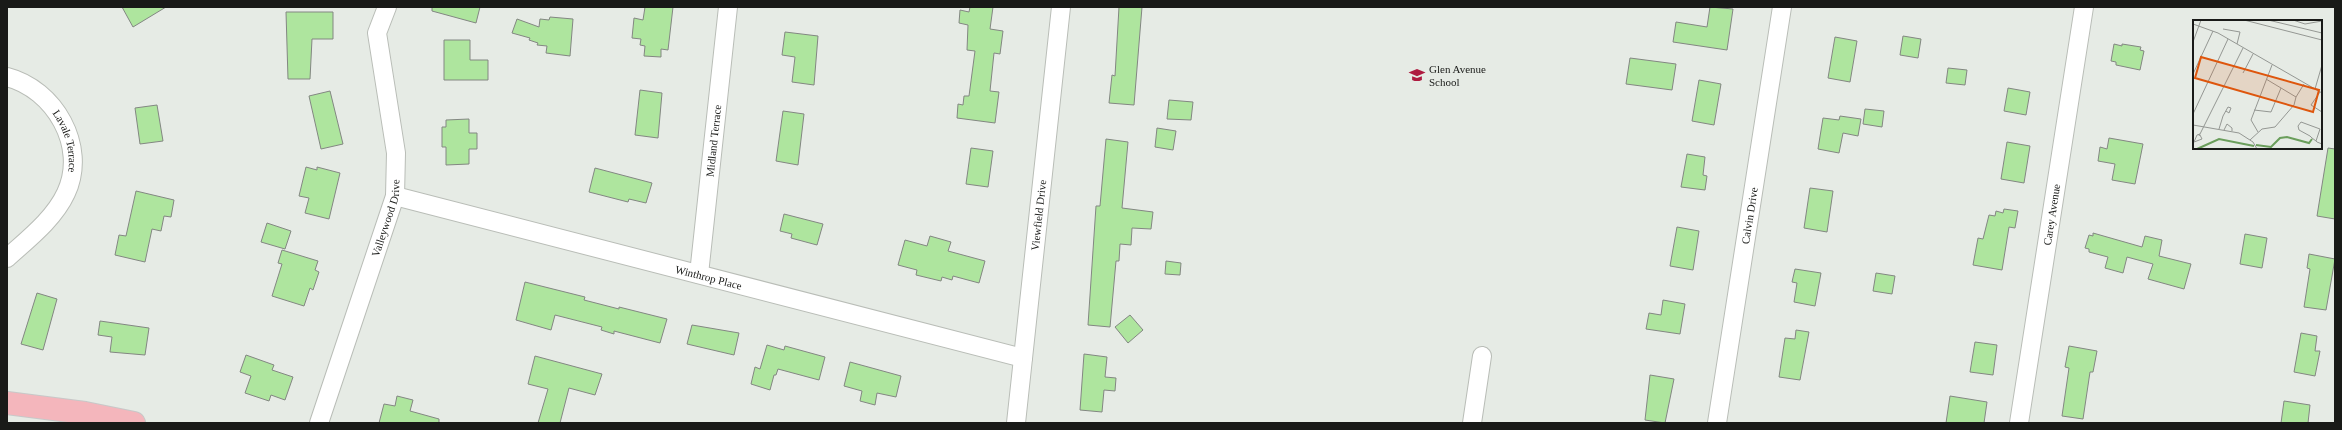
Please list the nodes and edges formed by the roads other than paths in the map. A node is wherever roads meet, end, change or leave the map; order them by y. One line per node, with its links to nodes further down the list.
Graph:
1 (387, 7): 7 (street, Valleywood Drive)
2 (728, 7): 9 (street, Midland Terrace)
3 (1061, 7): 11 (street, Viewfield Drive)
4 (1782, 7): 18 (street, Calvin Drive)
5 (2084, 7): 19 (street, Carey Avenue)
6 (7, 77): 8 (street, Lavale Terrace)
7 (395, 196): 9 (street, Winthrop Place); 15 (street, Valleywood Drive)
8 (7, 258)
9 (699, 274): 11 (street, Winthrop Place)
10 (1482, 356): 17 (street)
11 (1023, 358): 16 (street, Viewfield Drive)
12 (7, 403): 13 (main road)
13 (85, 418): 14 (main road)
14 (134, 423)
15 (319, 423)
16 (1016, 423)
17 (1472, 423)
18 (1717, 423)
19 (2019, 423)

